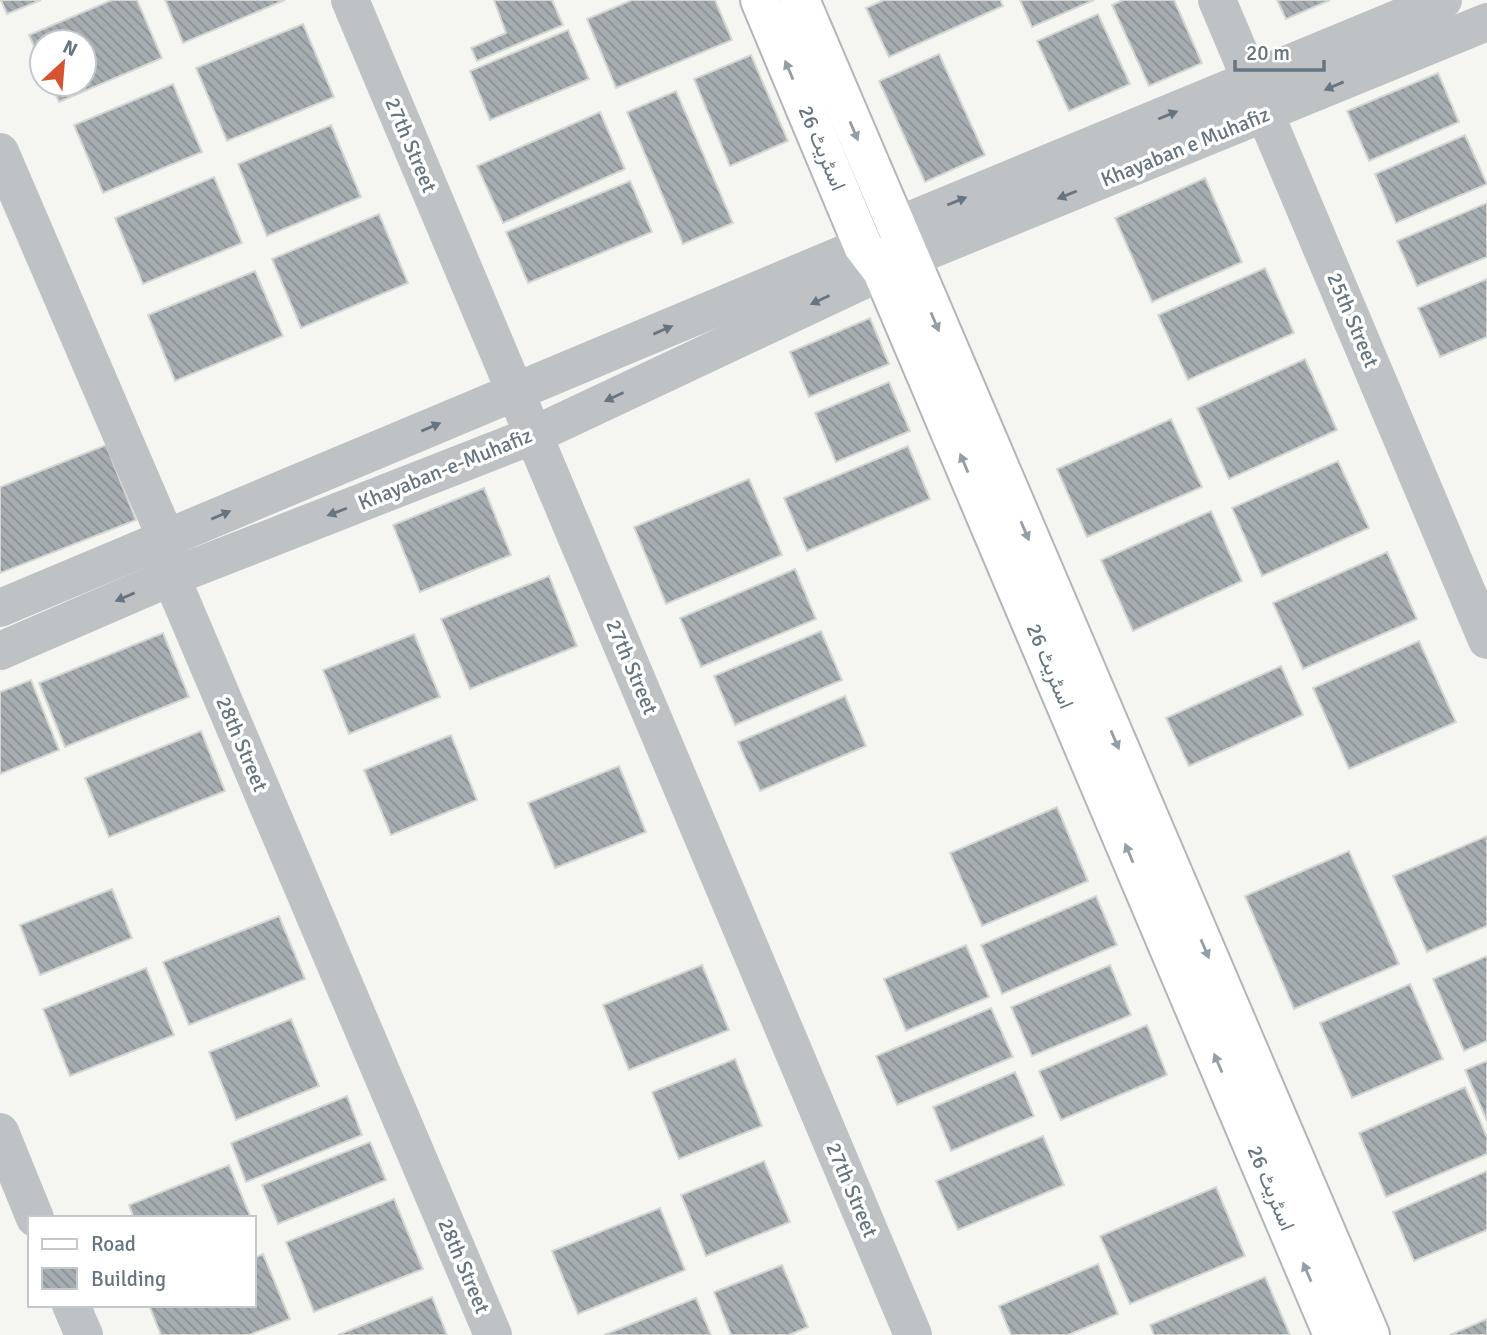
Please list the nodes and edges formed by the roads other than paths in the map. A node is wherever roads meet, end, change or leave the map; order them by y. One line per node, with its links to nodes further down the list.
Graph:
1 (350, 0): 10 (street, 27th Street)
2 (760, 0): 9 (main road, اسٹریٹ 26, one-way to 2)
3 (800, 0): 9 (main road, اسٹریٹ 26, one-way to 9)
4 (1217, 0): 7 (street, 25th Street)
5 (1443, 0): 7 (street, Khayaban e Muhafiz)
6 (1487, 22): 7 (street, Khayaban e Muhafiz, one-way to 7)
7 (1259, 97): 9 (street, Khayaban e Muhafiz); 15 (street, 25th Street)
8 (0, 152): 12 (street, 28th Street)
9 (887, 251): 10 (street, Khayaban-e-Muhafiz, one-way to 9); 11 (street, Khayaban-e-Muhafiz, one-way to 11); 23 (main road, اسٹریٹ 26, one-way to 9); 24 (main road, اسٹریٹ 26, one-way to 24)
10 (516, 391): 11 (street, 27th Street); 12 (street, Khayaban-e-Muhafiz, one-way to 10)
11 (534, 435): 13 (street, Khayaban-e-Muhafiz, one-way to 13); 22 (street, 27th Street)
12 (166, 538): 13 (street, 28th Street); 14 (street, Khayaban-e-Muhafiz)
13 (172, 577): 16 (street, Khayaban-e-Muhafiz, one-way to 16); 21 (street, 28th Street)
14 (0, 608)
15 (1487, 640)
16 (0, 651)
17 (0, 1132): 18 (street)
18 (34, 1216)
19 (72, 1307): 20 (street)
20 (84, 1335)
21 (493, 1335)
22 (913, 1335)
23 (1333, 1335)
24 (1370, 1335)

